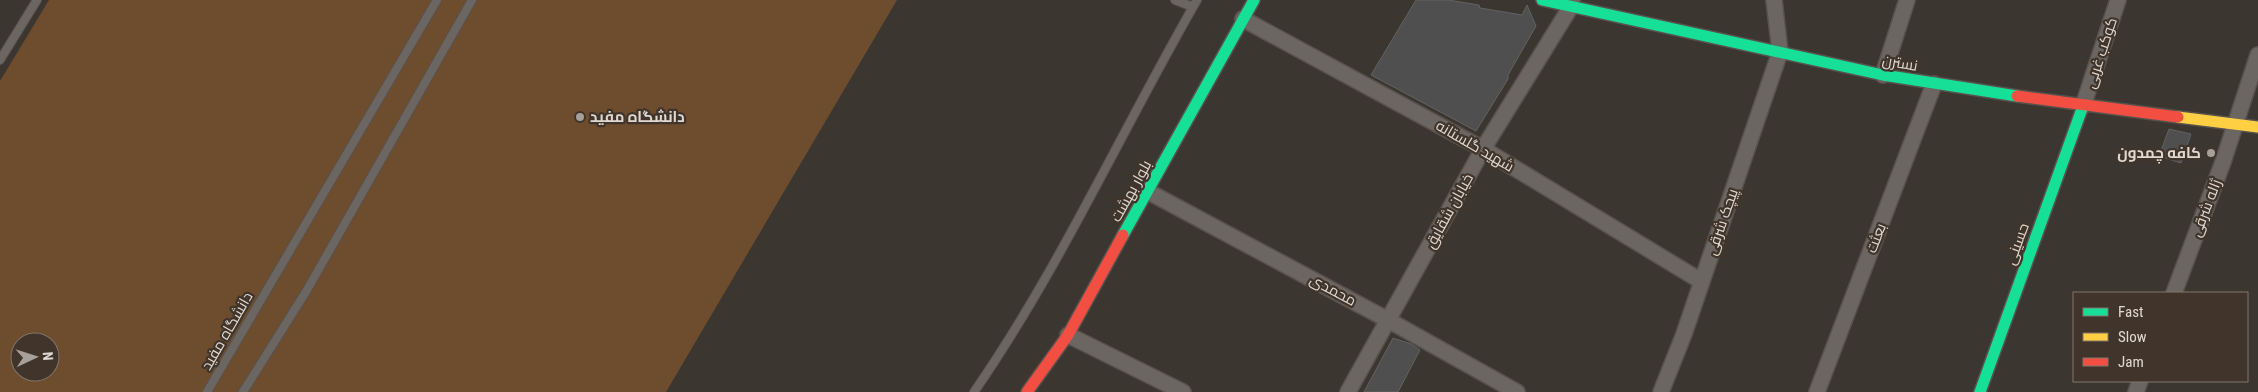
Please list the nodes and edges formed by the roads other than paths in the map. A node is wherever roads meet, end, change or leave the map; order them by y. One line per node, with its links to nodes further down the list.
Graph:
1 (36, 0): 15 (lane)
2 (437, 0): 29 (lane, دانشگاه مفید)
3 (472, 0): 30 (lane)
4 (1175, 0): 10 (lane)
5 (1254, 0): 12 (street, بلوار بهشت)
6 (1542, 0): 11 (street, نسترن)
7 (1774, 0): 13 (street)
8 (1906, 0): 16 (street)
9 (2118, 0): 18 (street, کوکب غربی)
10 (1195, 4): 31 (lane)
11 (1571, 4): 13 (street, نسترن); 21 (street, خیابان شقایق)
12 (1243, 19): 21 (street, شهید گلستانه); 22 (street, بلوار بهشت)
13 (1780, 52): 16 (street, نسترن); 23 (street, پیچک شرقی)
14 (2258, 55): 19 (street, ژاله شرقی)
15 (0, 60)
16 (1883, 75): 17 (street, نسترن)
17 (1934, 84): 18 (street, نسترن); 36 (street, بعثت)
18 (2083, 106): 19 (street, نسترن); 37 (street, حسینی)
19 (2236, 123): 20 (street, نسترن); 24 (street, ژاله شرقی)
20 (2258, 127)
21 (1483, 150): 23 (street, شهید گلستانه); 25 (street, خیابان شقایق)
22 (1147, 191): 25 (street, محمدی); 26 (street, بلوار بهشت)
23 (1701, 281): 35 (street, پیچک شرقی)
24 (2174, 292)
25 (1388, 320): 33 (street, خیابان شقایق); 34 (street, محمدی)
26 (1068, 335): 28 (street, بلوار بهشت); 32 (street)
27 (1031, 367): 28 (street, بلوار بهشت)
28 (1022, 390)
29 (207, 392)
30 (243, 392)
31 (974, 392)
32 (1183, 392)
33 (1348, 392)
34 (1517, 392)
35 (1661, 392)
36 (1817, 392)
37 (1980, 392)

